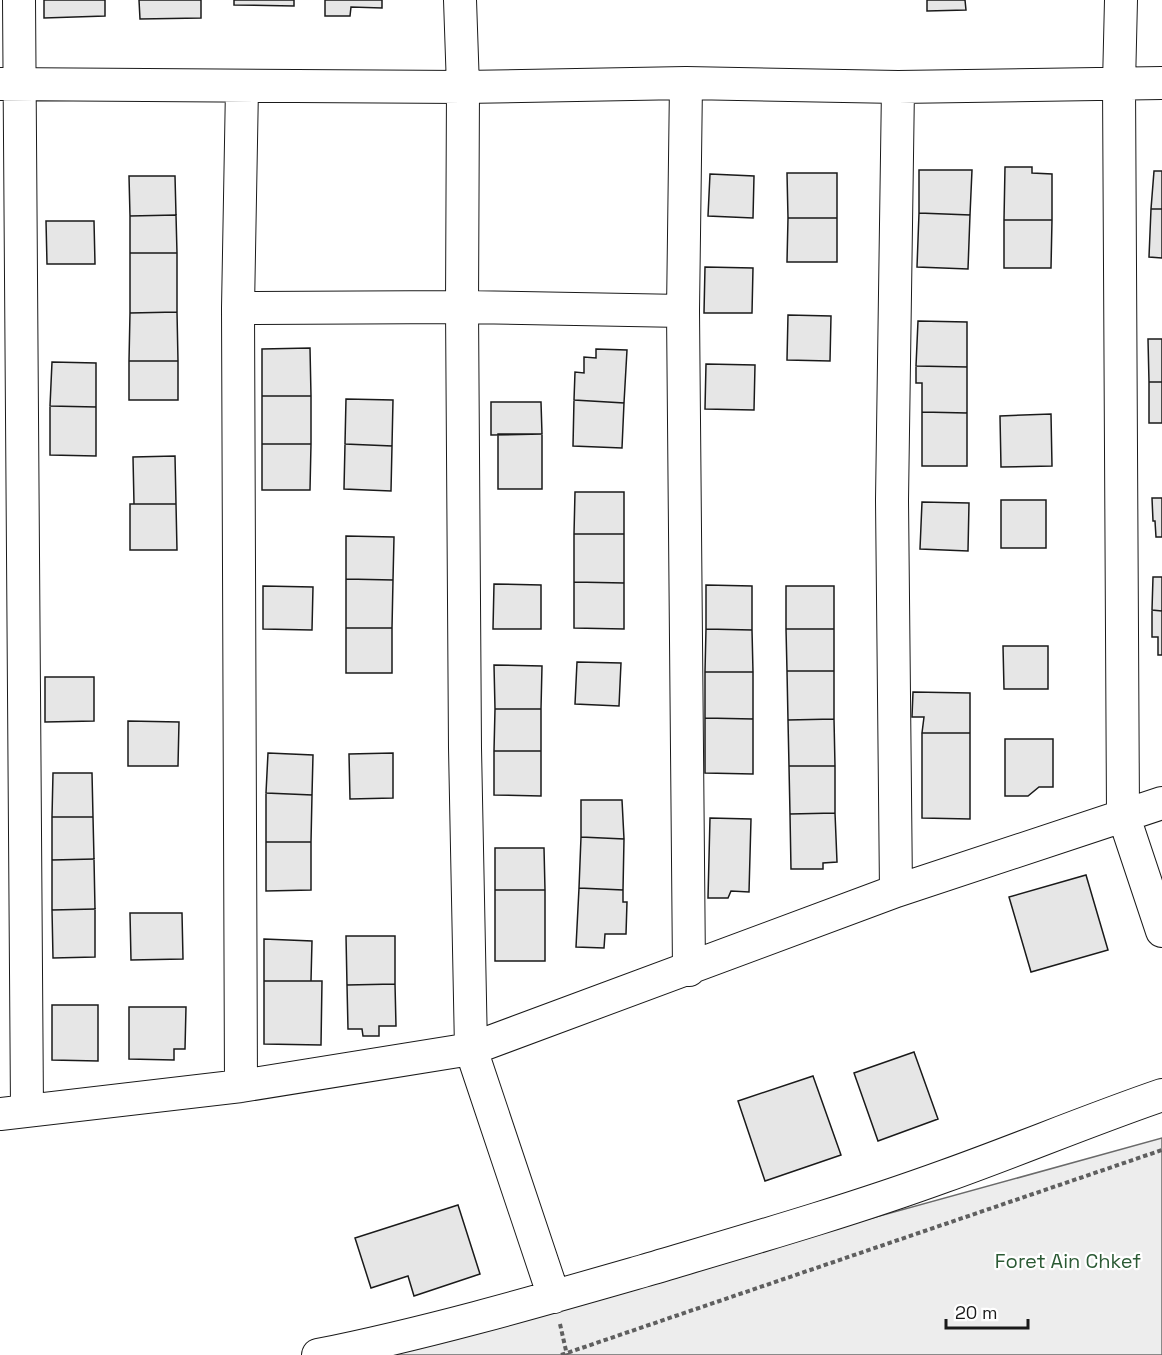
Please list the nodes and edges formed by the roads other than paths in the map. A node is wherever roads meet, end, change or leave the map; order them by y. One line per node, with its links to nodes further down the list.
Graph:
1 (19, 0): 4 (street)
2 (460, 0): 9 (street)
3 (1121, 0): 7 (street)
4 (11, 83): 8 (street); 22 (street)
5 (686, 83): 9 (street); 10 (street); 13 (street)
6 (1162, 83): 7 (street)
7 (1119, 84): 10 (street); 15 (street)
8 (242, 87): 9 (street); 12 (street)
9 (463, 87): 11 (street)
10 (898, 87): 16 (street)
11 (462, 307): 12 (street); 13 (street); 19 (street)
12 (238, 308): 20 (street)
13 (683, 311): 18 (street)
14 (1162, 802): 15 (street)
15 (1123, 814): 16 (street); 17 (street)
16 (896, 891): 18 (street)
17 (1162, 931)
18 (688, 970): 19 (street)
19 (471, 1049): 20 (street); 23 (street)
20 (241, 1086): 22 (street)
21 (1162, 1095): 23 (street)
22 (14, 1112)
23 (554, 1297): 24 (street)
24 (318, 1355)

